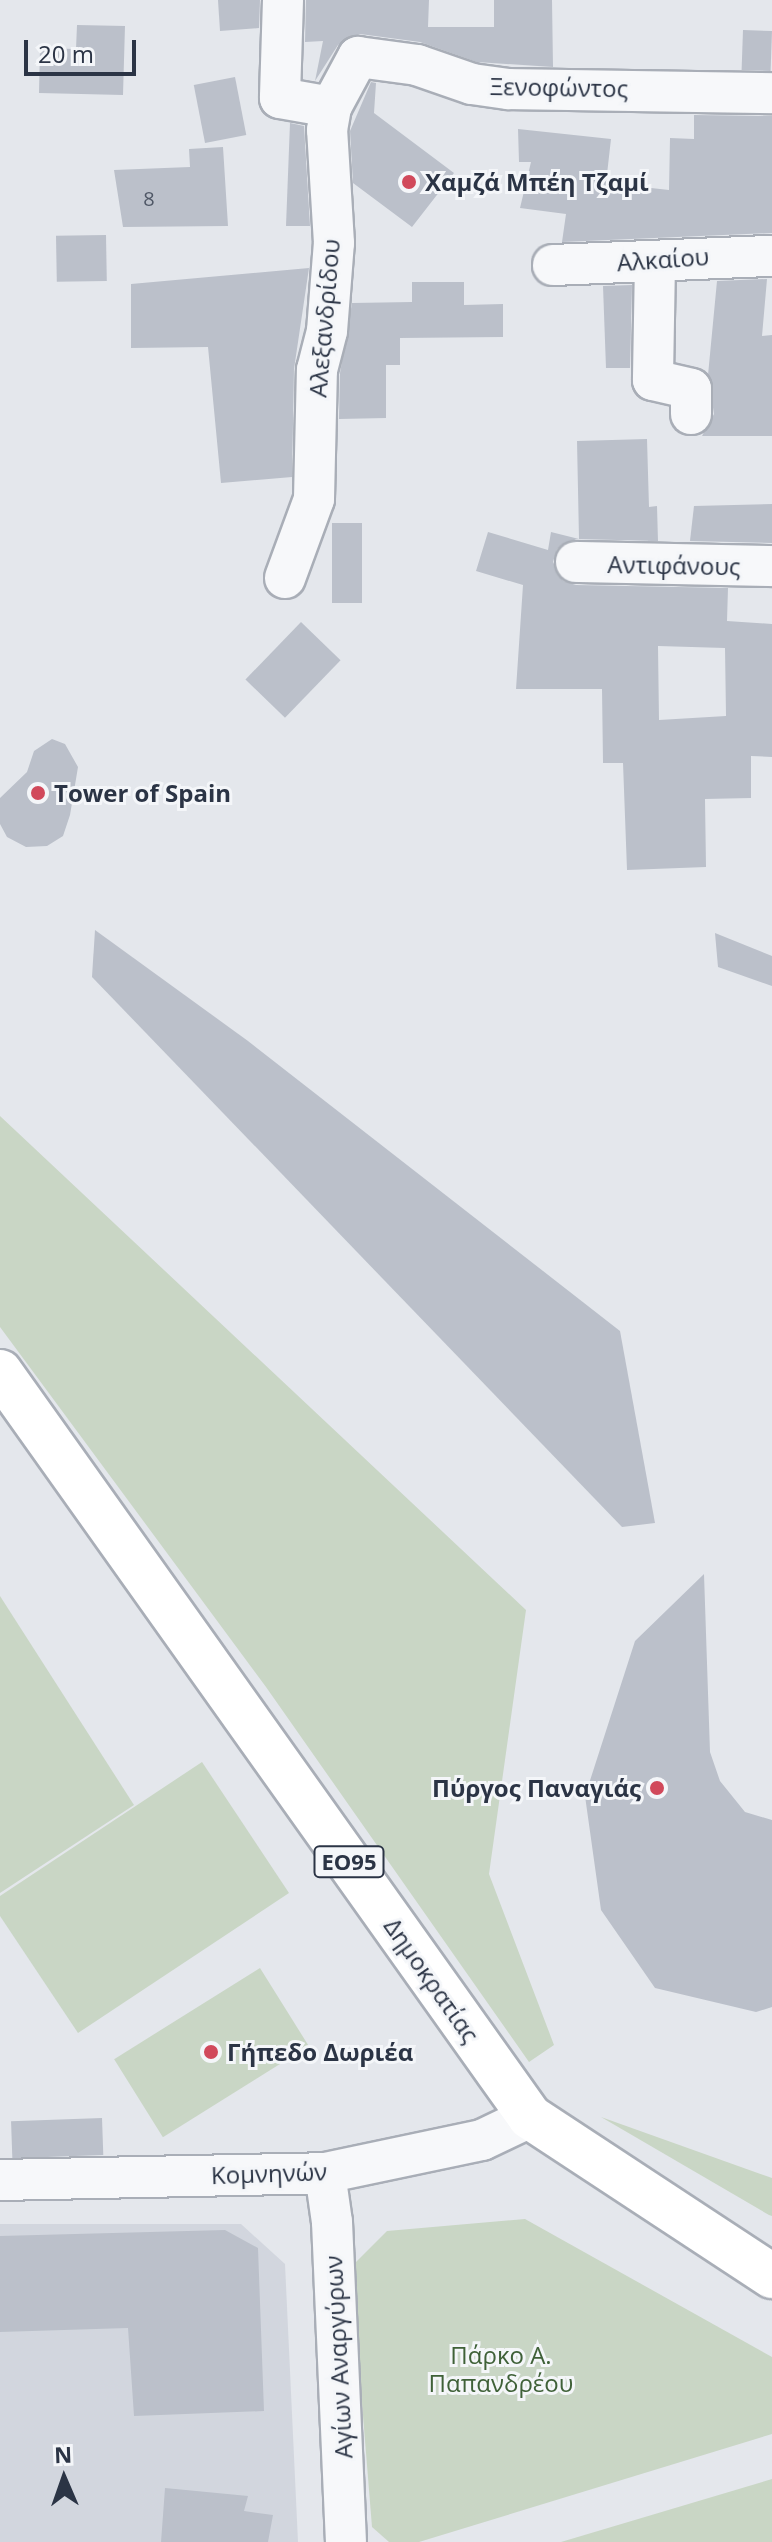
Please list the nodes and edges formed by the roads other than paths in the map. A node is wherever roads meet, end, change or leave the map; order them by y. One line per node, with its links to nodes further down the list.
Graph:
1 (283, 0): 3 (street)
2 (772, 93): 3 (street, Ξενοφώντος)
3 (331, 107): 10 (street, Αλεξανδρίδου)
4 (772, 256): 5 (street, Αλκαίου)
5 (655, 262): 6 (street, Αλκαίου); 7 (street)
6 (553, 265)
7 (691, 414)
8 (576, 562): 9 (street, Αντιφάνους)
9 (772, 566)
10 (285, 578)
11 (0, 1372): 12 (main road, Δημοκρατίας / ΕΟ95)
12 (530, 2117): 13 (street, Κομνηνών); 15 (main road, Δημοκρατίας / ΕΟ95)
13 (325, 2173): 14 (street, Κομνηνών); 16 (street, Αγίων Αναργύρων)
14 (0, 2180)
15 (772, 2276)
16 (346, 2542)

